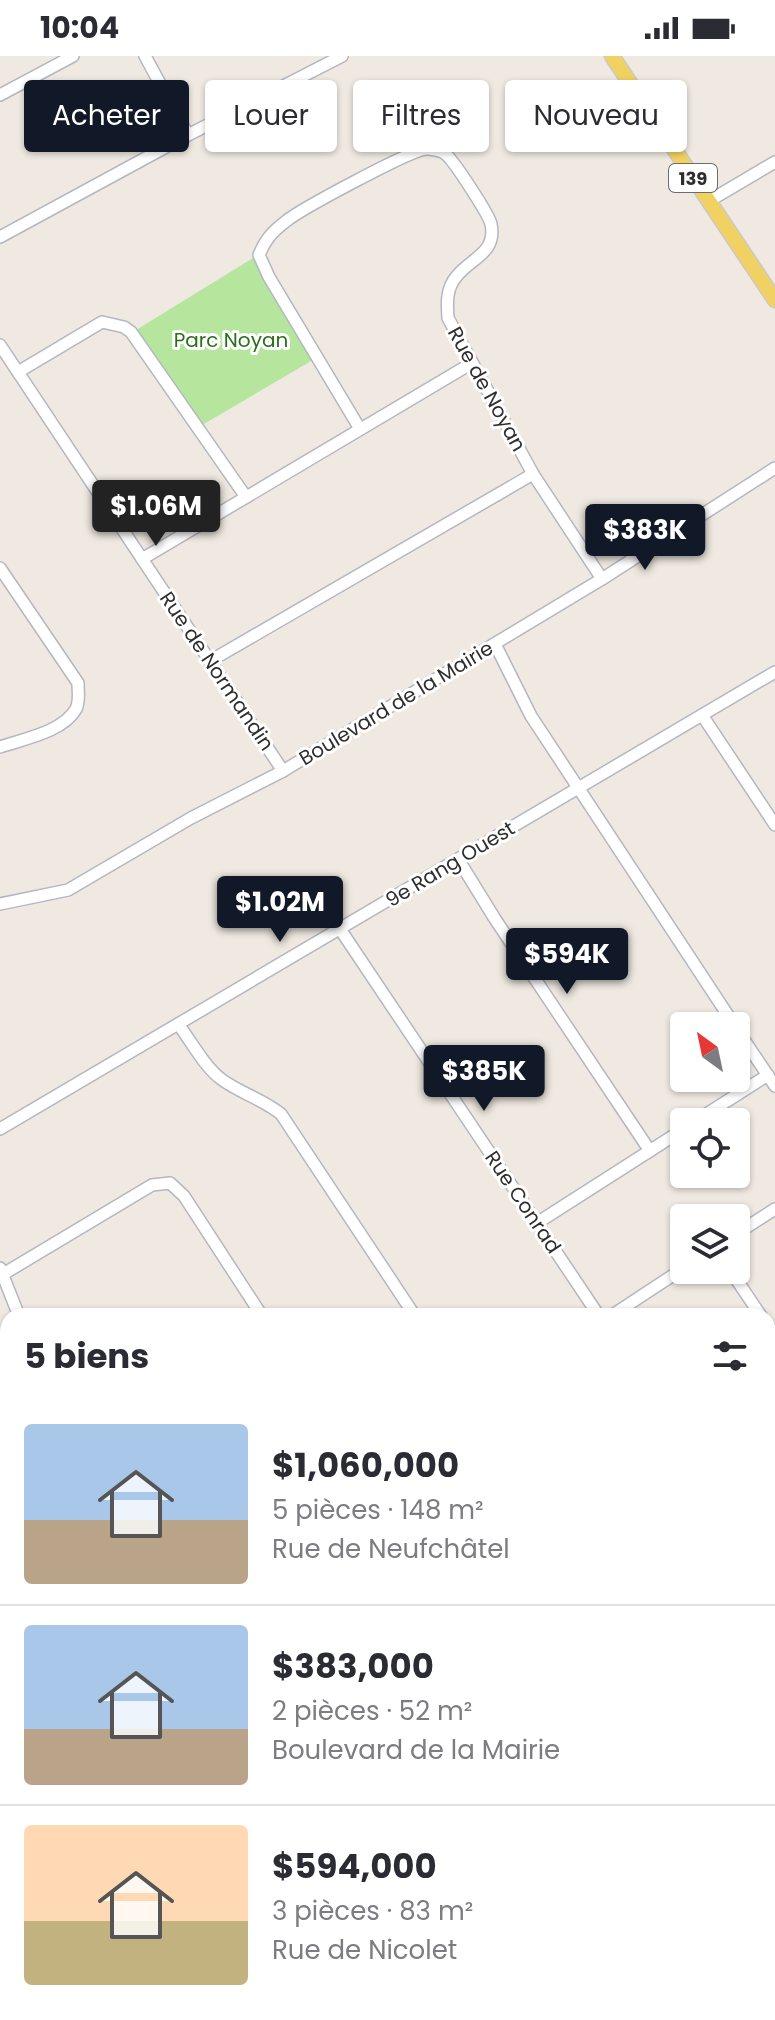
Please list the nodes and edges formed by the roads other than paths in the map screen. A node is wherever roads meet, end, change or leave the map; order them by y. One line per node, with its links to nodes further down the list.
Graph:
1 (73, 56): 6 (street)
2 (145, 56): 5 (street)
3 (342, 56): 7 (street)
4 (612, 56): 10 (main road, 139)
5 (158, 80)
6 (0, 95)
7 (189, 134)
8 (157, 152): 11 (street)
9 (775, 162): 10 (street)
10 (709, 201): 12 (main road, 139)
11 (0, 237)
12 (775, 300)
13 (0, 345): 15 (street, Rue de Normandin)
14 (472, 363): 16 (street); 16 (street, Rue de Noyan); 18 (street, Rue de Noyan)
15 (18, 372): 19 (street); 20 (street, Rue de Normandin)
16 (360, 429): 19 (street)
17 (775, 468): 22 (street, Boulevard de la Mairie)
18 (533, 474): 22 (street, Rue de Noyan); 24 (street)
19 (246, 497): 20 (street)
20 (142, 559): 24 (street, Rue de Normandin)
21 (0, 568): 27 (street)
22 (602, 579): 23 (street, Boulevard de la Mairie)
23 (495, 644): 28 (street, Boulevard de la Mairie); 29 (street)
24 (210, 661): 28 (street, Rue de Normandin)
25 (775, 672): 26 (street, 9e Rang Ouest)
26 (702, 715): 29 (street, 9e Rang Ouest); 30 (street)
27 (0, 747)
28 (283, 771): 32 (street, Boulevard de la Mairie)
29 (577, 789): 31 (street, 9e Rang Ouest); 34 (street)
30 (775, 825)
31 (458, 859): 33 (street, 9e Rang Ouest); 42 (street)
32 (0, 904)
33 (340, 929): 35 (street, 9e Rang Ouest); 44 (street, Rue Conrad)
34 (726, 1012)
35 (178, 1024): 40 (street, 9e Rang Ouest); 51 (street)
36 (750, 1048): 37 (street)
37 (768, 1075): 38 (street); 39 (street)
38 (775, 1086)
39 (716, 1108)
40 (0, 1129)
41 (670, 1138): 42 (street)
42 (650, 1151): 44 (street)
43 (775, 1209): 45 (street)
44 (537, 1223): 52 (street, Rue Conrad)
45 (750, 1225)
46 (1, 1273): 49 (street); 50 (street)
47 (670, 1277): 53 (street)
48 (739, 1284): 54 (street)
49 (16, 1308)
50 (257, 1308)
51 (410, 1308)
52 (594, 1308)
53 (623, 1308)
54 (756, 1308)

